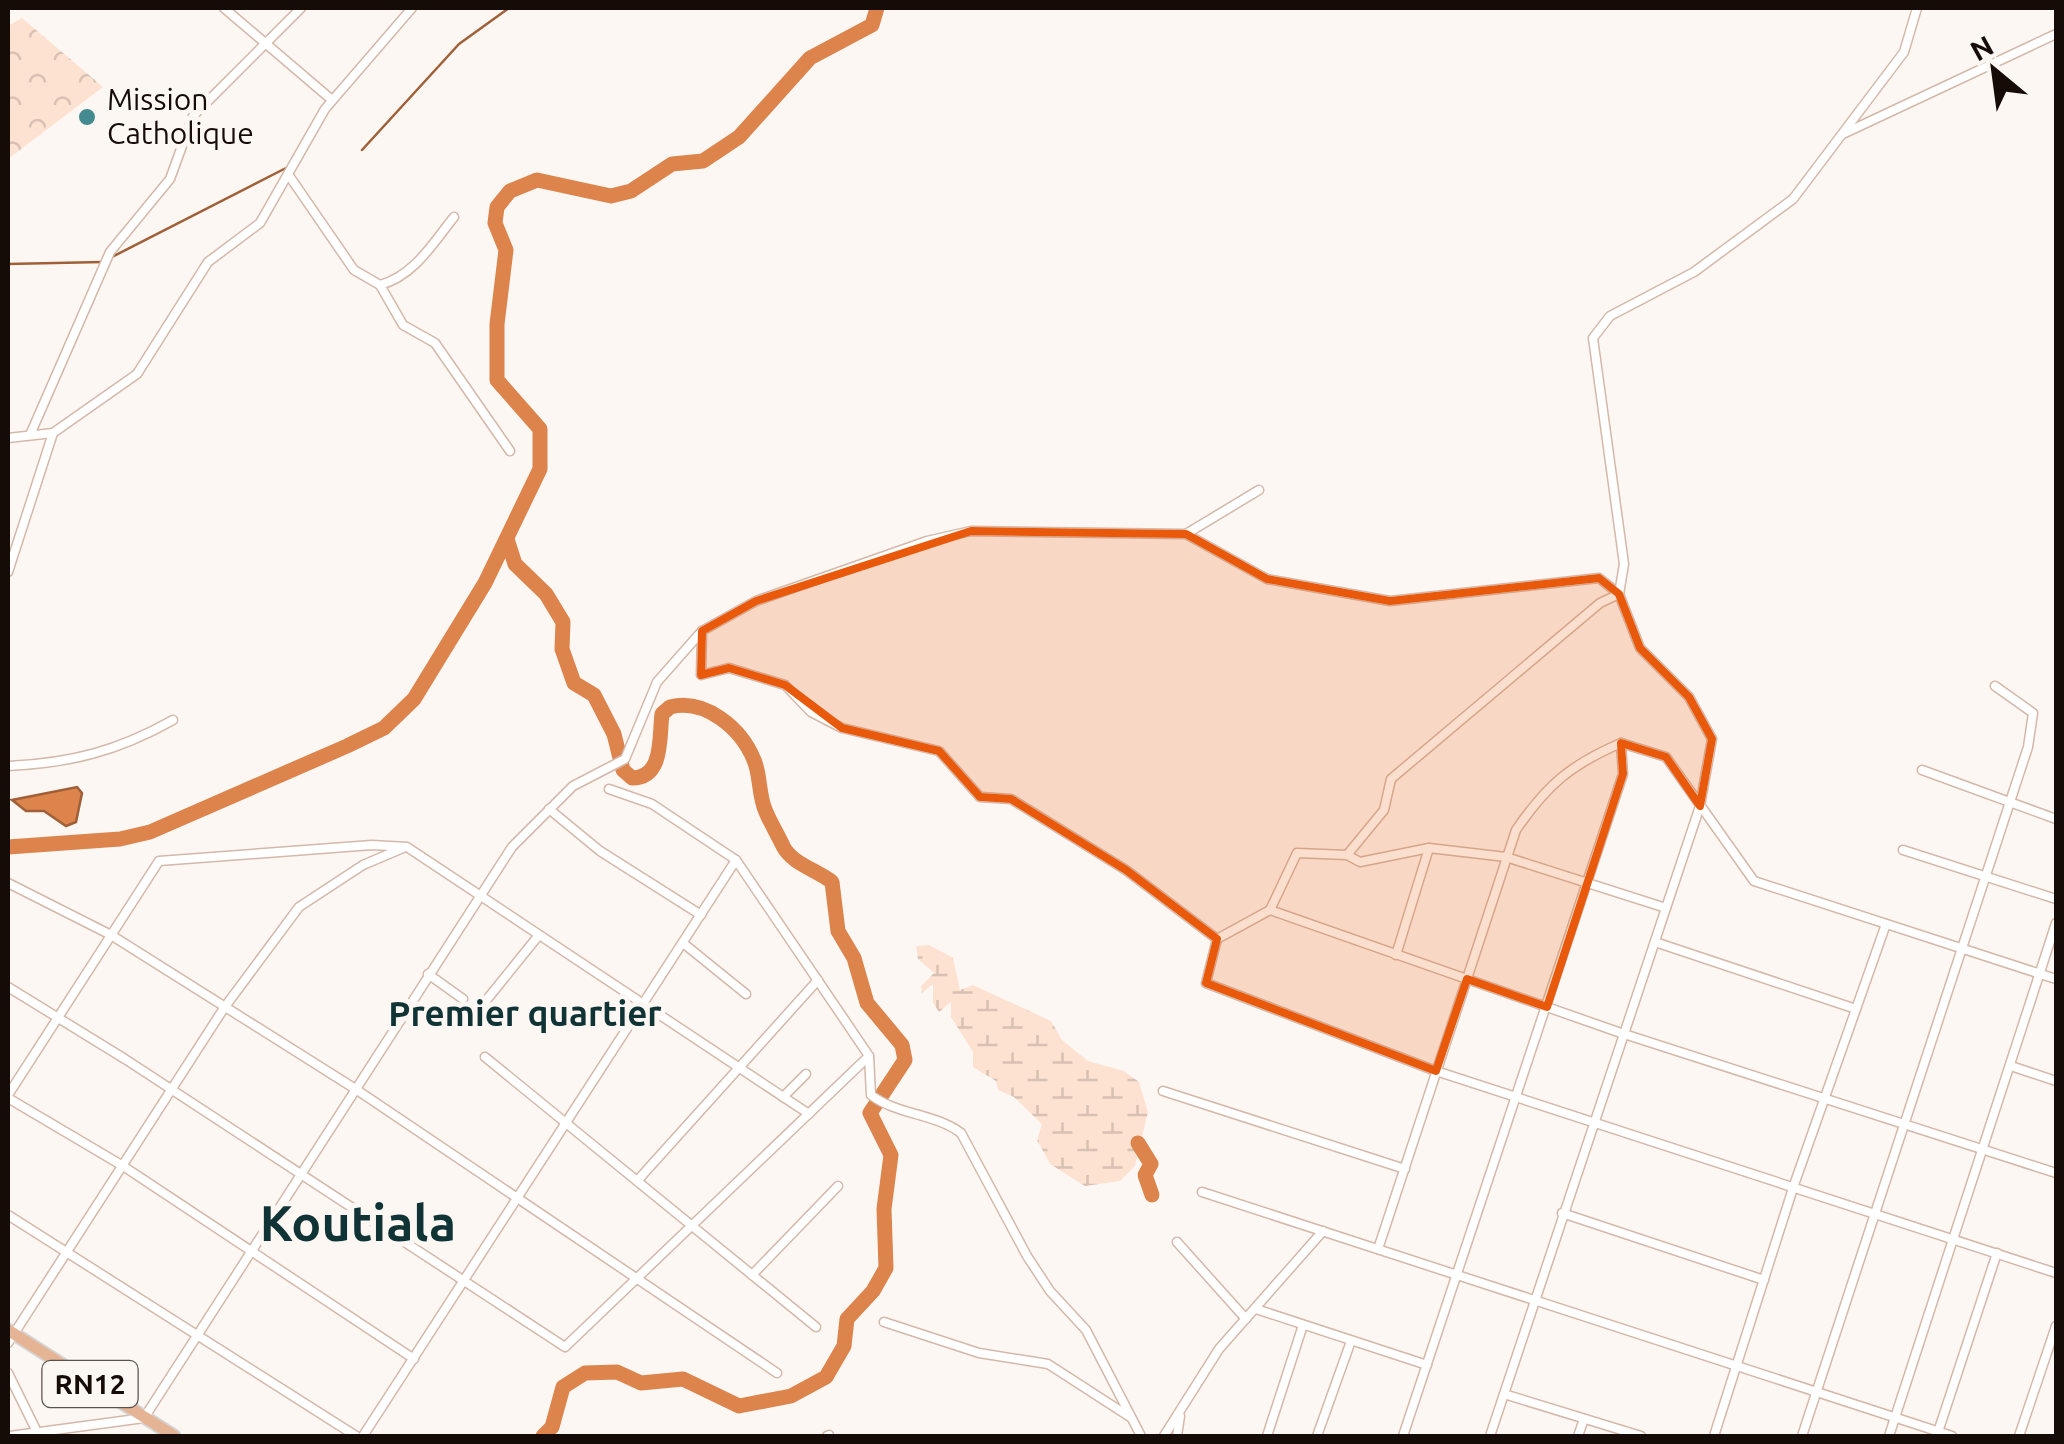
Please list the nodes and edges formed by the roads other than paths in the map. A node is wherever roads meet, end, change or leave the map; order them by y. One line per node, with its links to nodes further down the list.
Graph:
1 (224, 8): 6 (street)
2 (301, 8): 6 (street)
3 (412, 8): 7 (street)
4 (1917, 8): 8 (street)
5 (2056, 34): 8 (street)
6 (268, 45): 7 (street); 13 (street)
7 (332, 100): 9 (street)
8 (1841, 135): 19 (street)
9 (290, 178): 11 (street); 12 (street)
10 (454, 217): 11 (street)
11 (380, 285): 15 (street)
12 (53, 432): 13 (street); 18 (street)
13 (30, 435): 14 (street)
14 (8, 438)
15 (510, 450)
16 (1259, 490): 17 (street)
17 (1186, 534): 19 (street); 20 (street)
18 (8, 572)
19 (1620, 594): 28 (street); 34 (street)
20 (702, 631): 29 (street); 49 (street)
21 (1995, 686): 27 (street)
22 (174, 720): 24 (street)
23 (1621, 743): 28 (street); 35 (street); 39 (street)
24 (8, 766)
25 (1922, 770): 27 (street)
26 (609, 789): 36 (street)
27 (2008, 802): 30 (street); 37 (street)
28 (1700, 806): 42 (street); 46 (street)
29 (549, 809): 40 (street); 44 (street)
30 (2056, 819)
31 (407, 847): 40 (street); 48 (street); 64 (street)
32 (1429, 848): 34 (street); 35 (street); 53 (street)
33 (1902, 850): 37 (street)
34 (1348, 855): 43 (street)
35 (1506, 857): 39 (street); 56 (street)
36 (736, 860): 44 (street); 58 (street)
37 (1985, 877): 41 (street); 52 (street)
38 (8, 883): 48 (street)
39 (1588, 883): 42 (street); 63 (street)
40 (480, 895): 47 (street); 54 (street)
41 (2056, 900)
42 (1666, 908): 50 (street)
43 (1270, 910): 49 (street); 53 (street)
44 (701, 915): 51 (street)
45 (2056, 923): 55 (street)
46 (1886, 924): 52 (street); 66 (street)
47 (539, 934): 62 (street); 65 (street)
48 (112, 935): 64 (street); 67 (street)
49 (1217, 939): 73 (street)
50 (1655, 942): 66 (street); 68 (street)
51 (683, 943): 60 (street); 62 (street)
52 (1962, 948): 55 (street); 86 (street)
53 (1396, 955): 56 (street)
54 (428, 974): 61 (street); 77 (street)
55 (2040, 974): 57 (street); 72 (street)
56 (1467, 979): 63 (street); 73 (street)
57 (2056, 979)
58 (818, 980): 69 (street); 71 (street)
59 (8, 988): 67 (street)
60 (746, 994)
61 (463, 998)
62 (644, 1004): 71 (street); 85 (street)
63 (1547, 1007): 68 (street); 81 (street)
64 (224, 1008): 76 (street); 77 (street)
65 (480, 1008)
66 (1856, 1009): 82 (street)
67 (58, 1020): 76 (street); 79 (street)
68 (1621, 1033): 82 (street); 84 (street)
69 (870, 1056): 83 (street); 132 (street)
70 (485, 1057): 85 (street)
71 (736, 1066): 80 (street); 92 (street)
72 (2011, 1066): 75 (street); 87 (street)
73 (1436, 1071): 81 (street); 89 (street)
74 (806, 1074): 80 (street)
75 (2056, 1081)
76 (172, 1090): 88 (street); 91 (street)
77 (356, 1090): 91 (street); 96 (street)
78 (1164, 1091): 89 (street)
79 (8, 1097): 88 (street)
80 (783, 1097): 83 (street)
81 (1518, 1097): 84 (street); 108 (street)
82 (1824, 1100): 86 (street); 93 (street)
83 (808, 1114): 100 (street)
84 (1593, 1120): 93 (street); 98 (street)
85 (566, 1124): 92 (street); 96 (street)
86 (1902, 1126): 87 (street); 97 (street)
87 (1982, 1150): 90 (street); 102 (street)
88 (123, 1166): 105 (street); 107 (street)
89 (1404, 1169): 104 (street)
90 (2056, 1172)
91 (301, 1175): 107 (street); 113 (street)
92 (636, 1180): 100 (street)
93 (1794, 1185): 97 (street); 112 (street)
94 (838, 1186): 110 (street)
95 (1202, 1192): 101 (street)
96 (518, 1198): 111 (street); 113 (street)
97 (1874, 1211): 102 (street); 129 (street)
98 (1562, 1214): 112 (street); 114 (street)
99 (8, 1215): 105 (street)
100 (690, 1227): 110 (street); 111 (street)
101 (1322, 1231): 104 (street); 115 (street)
102 (1953, 1238): 106 (street); 134 (street)
103 (1176, 1242): 116 (street)
104 (1378, 1250): 108 (street)
105 (66, 1252): 121 (street); 122 (street)
106 (1998, 1253): 109 (street); 136 (street)
107 (254, 1254): 122 (street); 124 (street)
108 (1456, 1274): 114 (street); 125 (street)
109 (2056, 1274)
110 (752, 1275): 120 (street)
111 (635, 1280): 113 (street); 128 (street)
112 (1764, 1280): 126 (street)
113 (464, 1282): 124 (street)
114 (1534, 1300): 126 (street); 130 (street)
115 (1256, 1309): 116 (street); 118 (street)
116 (1246, 1319): 131 (street)
117 (884, 1322): 132 (street)
118 (1304, 1325): 123 (street); 144 (street)
119 (2056, 1326): 154 (street)
120 (816, 1327)
121 (10, 1336): 133 (main road, RN12)
122 (199, 1336): 133 (street); 140 (street)
123 (1350, 1340): 125 (street); 145 (street)
124 (414, 1359): 140 (street)
125 (1427, 1365): 146 (street)
126 (1736, 1366): 129 (street); 150 (street)
127 (8, 1373): 138 (street)
128 (776, 1373)
129 (1816, 1392): 134 (street); 151 (street)
130 (1504, 1394): 135 (street); 147 (street)
131 (1181, 1412): 142 (street); 143 (street)
132 (1130, 1417): 141 (street)
133 (144, 1418): 138 (street); 139 (main road, RN12)
134 (1895, 1418): 136 (street); 152 (street)
135 (1584, 1419): 148 (street); 149 (street)
136 (1938, 1432): 153 (street)
137 (10, 1436): 138 (street)
138 (39, 1436)
139 (174, 1436)
140 (360, 1436)
141 (1140, 1436)
142 (1164, 1436)
143 (1177, 1436)
144 (1268, 1436)
145 (1317, 1436)
146 (1403, 1436)
147 (1490, 1436)
148 (1578, 1436)
149 (1642, 1436)
150 (1714, 1436)
151 (1802, 1436)
152 (1890, 1436)
153 (1952, 1436)
154 (2018, 1436)

